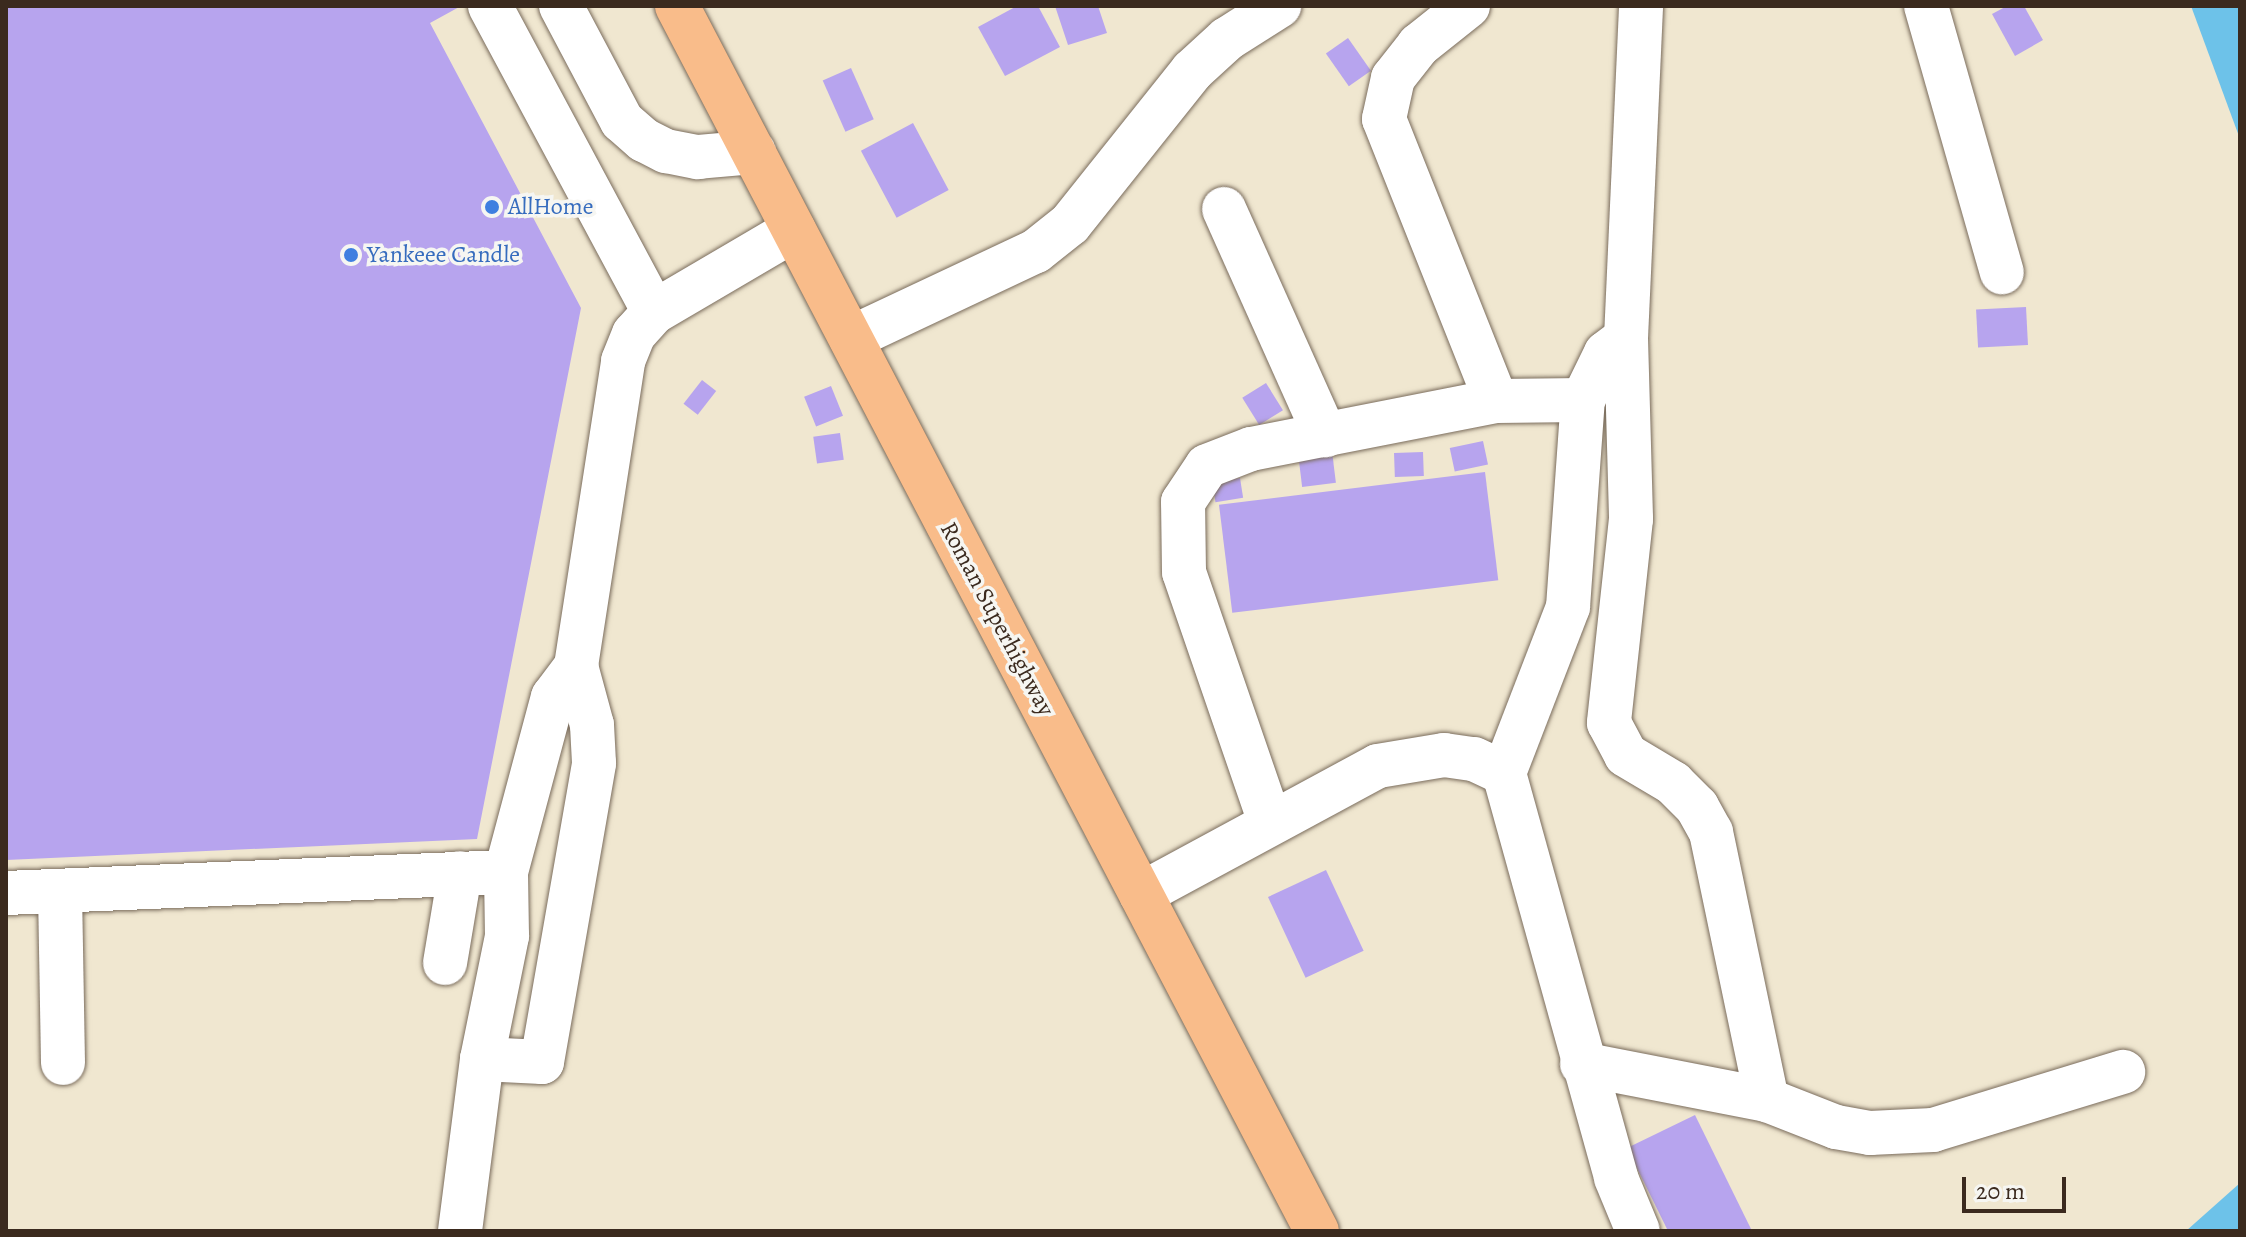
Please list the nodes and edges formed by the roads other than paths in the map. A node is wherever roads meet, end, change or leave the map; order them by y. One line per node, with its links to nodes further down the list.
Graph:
1 (490, 6): 12 (lane)
2 (561, 6): 8 (lane)
3 (677, 6): 8 (main road, Roman Superhighway)
4 (1279, 6): 13 (lane)
5 (1468, 6): 16 (lane)
6 (1641, 6): 14 (lane)
7 (1926, 6): 11 (lane)
8 (754, 152): 10 (main road, Roman Superhighway)
9 (1224, 209): 17 (lane)
10 (794, 230): 12 (lane); 13 (main road, Roman Superhighway)
11 (2002, 272)
12 (654, 312): 18 (lane)
13 (851, 338): 25 (main road, Roman Superhighway)
14 (1626, 338): 15 (lane); 31 (lane)
15 (1583, 400): 16 (lane); 19 (lane)
16 (1496, 401): 17 (lane)
17 (1325, 435): 20 (lane)
18 (576, 666): 21 (lane); 27 (lane)
19 (1504, 773): 20 (lane); 29 (lane)
20 (1270, 822): 25 (lane)
21 (506, 872): 22 (lane); 27 (lane)
22 (460, 873): 23 (lane); 26 (lane)
23 (60, 891): 24 (lane); 28 (lane)
24 (6, 893)
25 (1141, 894): 33 (main road, Roman Superhighway)
26 (445, 963)
27 (482, 1059): 32 (lane)
28 (63, 1063)
29 (1582, 1064): 31 (lane); 34 (lane)
30 (2123, 1072): 31 (lane)
31 (1767, 1100)
32 (460, 1231)
33 (1317, 1231)
34 (1638, 1231)

